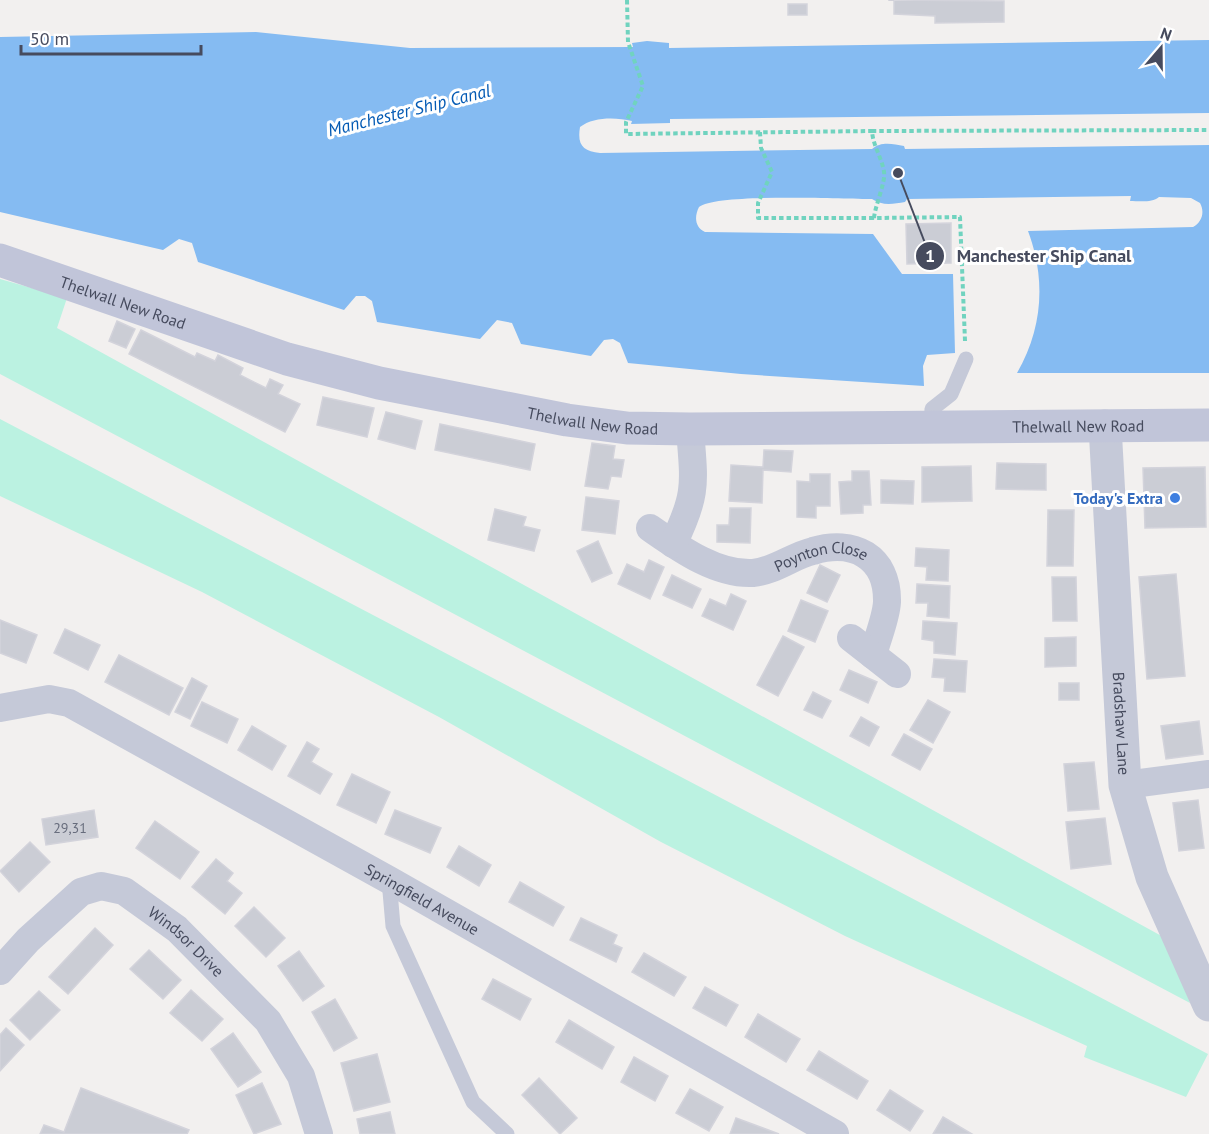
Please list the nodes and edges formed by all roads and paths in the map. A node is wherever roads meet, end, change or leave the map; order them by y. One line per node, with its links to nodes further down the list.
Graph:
1 (627, 0): 4 (path)
2 (1209, 130): 3 (path)
3 (872, 131): 4 (path); 5 (path)
4 (760, 132): 5 (path)
5 (874, 218): 7 (path)
6 (0, 260): 11 (main road, Thelwall New Road)
7 (966, 359): 10 (lane)
8 (1209, 425): 9 (main road, Thelwall New Road)
9 (1105, 426): 10 (main road, Thelwall New Road); 15 (street, Bradshaw Lane)
10 (931, 427): 11 (main road, Thelwall New Road)
11 (690, 429): 12 (street, Poynton Close)
12 (897, 674)
13 (0, 708): 16 (street, Springfield Avenue)
14 (1209, 774): 15 (street)
15 (1125, 785): 18 (street, Bradshaw Lane)
16 (389, 880): 20 (lane); 21 (street, Springfield Avenue)
17 (0, 971): 19 (street, Windsor Drive)
18 (1209, 1005)
19 (319, 1134)
20 (507, 1134)
21 (835, 1134)

